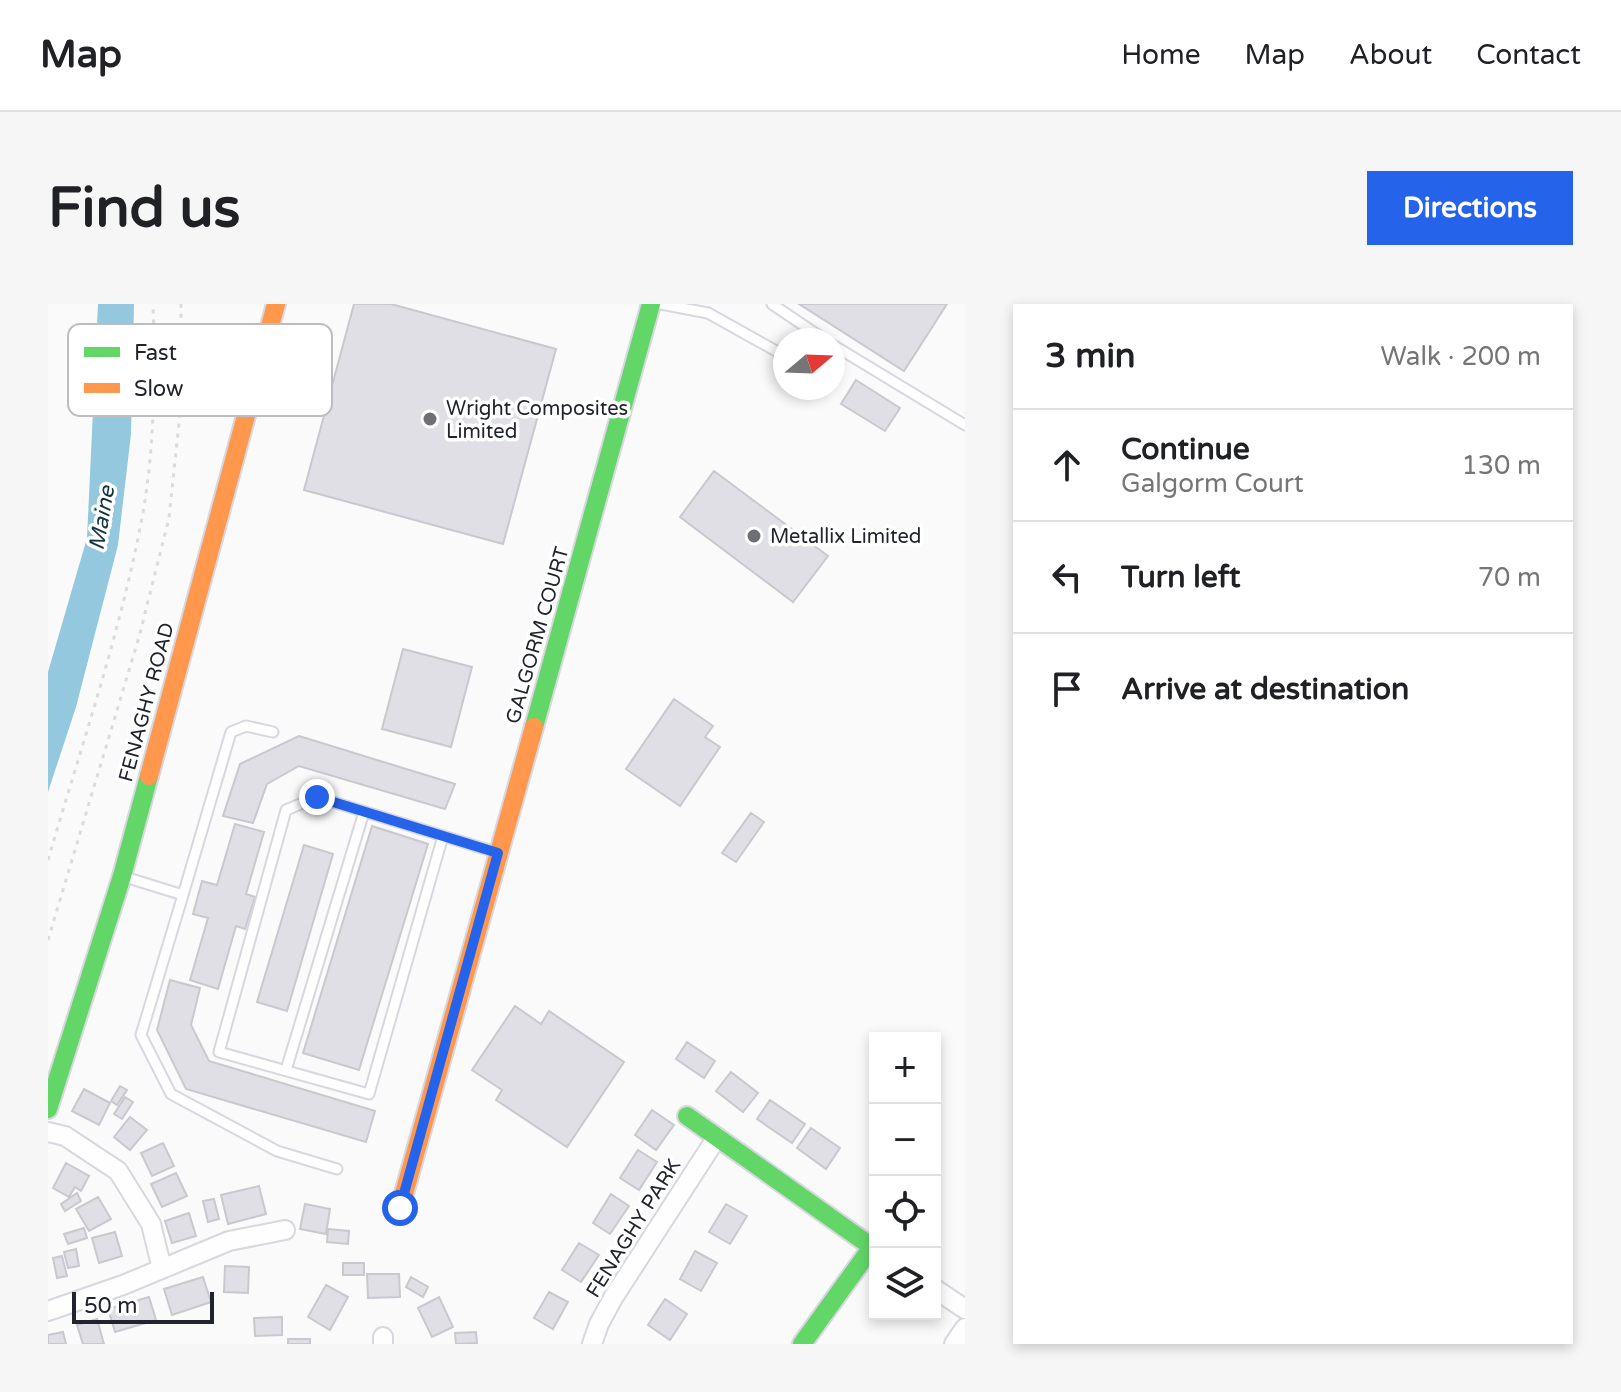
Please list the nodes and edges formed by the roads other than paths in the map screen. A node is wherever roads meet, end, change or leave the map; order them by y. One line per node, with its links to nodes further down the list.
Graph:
1 (276, 304): 5 (street, FENAGHY ROAD)
2 (651, 304): 14 (street, GALGORM COURT)
3 (661, 304): 7 (lane)
4 (772, 304): 6 (lane)
5 (271, 324)
6 (805, 328)
7 (773, 349)
8 (845, 352): 10 (lane)
9 (246, 416): 15 (street, FENAGHY ROAD)
10 (965, 425)
11 (273, 732): 16 (lane)
12 (364, 812): 13 (lane); 17 (lane); 17 (lane)
13 (443, 836): 14 (lane); 17 (lane)
14 (498, 853): 23 (street, GALGORM COURT)
15 (122, 876): 16 (lane); 18 (street, FENAGHY ROAD)
16 (183, 895): 22 (lane)
17 (286, 1070)
18 (48, 1109)
19 (687, 1116): 21 (street)
20 (48, 1132): 27 (street)
21 (717, 1137): 25 (street); 32 (street, FENAGHY PARK)
22 (337, 1169)
23 (400, 1208)
24 (285, 1230): 27 (street)
25 (869, 1244)
26 (873, 1248): 33 (street)
27 (162, 1269): 30 (street)
28 (941, 1293): 29 (street)
29 (965, 1309)
30 (48, 1311)
31 (965, 1328): 34 (street)
32 (592, 1344)
33 (802, 1344)
34 (954, 1344)

